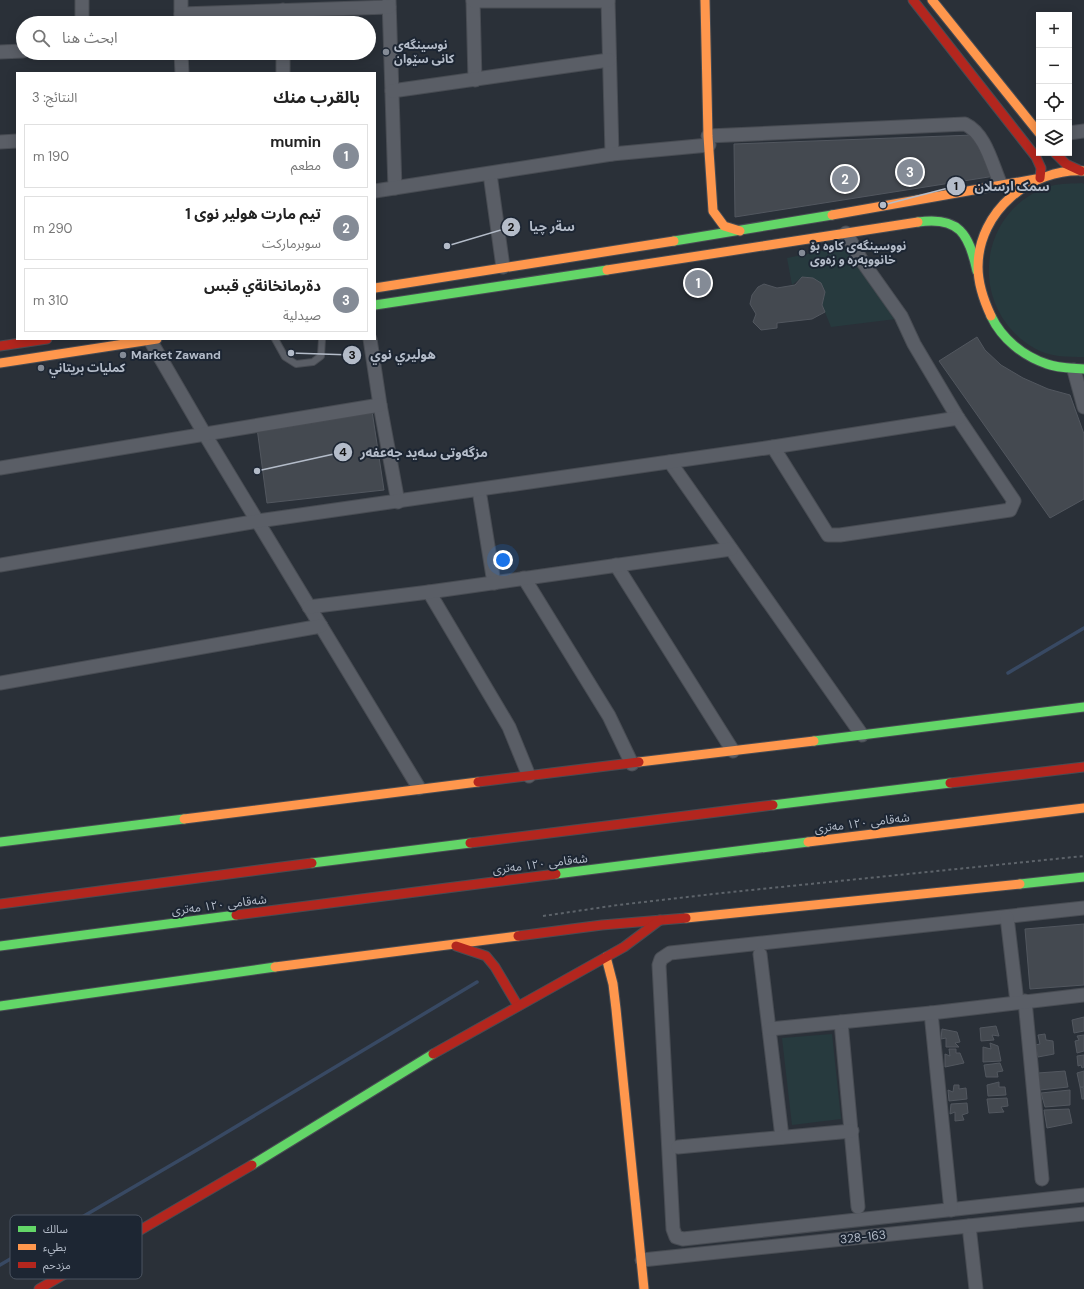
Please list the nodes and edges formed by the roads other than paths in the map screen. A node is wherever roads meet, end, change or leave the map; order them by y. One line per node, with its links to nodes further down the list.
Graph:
1 (82, 0): 9 (street)
2 (181, 0): 10 (street)
3 (608, 0): 7 (street); 16 (street)
4 (705, 0): 25 (main road)
5 (913, 0): 31 (main road)
6 (932, 0): 21 (main road)
7 (473, 1): 19 (street)
8 (389, 3): 11 (street); 20 (street)
9 (82, 16)
10 (181, 16)
11 (283, 16)
12 (0, 52): 13 (street)
13 (16, 52)
14 (181, 60): 17 (street)
15 (283, 60): 18 (street)
16 (609, 60): 19 (street); 27 (street)
17 (182, 72)
18 (283, 72)
19 (475, 80): 20 (street)
20 (392, 92): 33 (street)
21 (1036, 129)
22 (1084, 131): 23 (street)
23 (1072, 133)
24 (16, 141): 26 (street)
25 (709, 141): 27 (street); 32 (street); 36 (main road)
26 (0, 142)
27 (612, 154): 30 (street)
28 (1058, 156): 29 (main road)
29 (1083, 171): 31 (main road)
30 (490, 174): 33 (street); 44 (street)
31 (1038, 179): 32 (main road); 45 (main road)
32 (1002, 185): 35 (main road)
33 (395, 188): 34 (street)
34 (376, 191)
35 (936, 196): 37 (main road); 40 (main road)
36 (713, 211): 38 (main road); 40 (main road)
37 (941, 213): 41 (main road); 45 (main road)
38 (704, 220)
39 (697, 228): 42 (main road)
40 (740, 231): 42 (main road)
41 (846, 233): 46 (main road); 59 (street)
42 (683, 239): 43 (main road)
43 (554, 258): 44 (main road); 46 (main road)
44 (503, 267): 47 (main road)
45 (977, 271): 56 (main road)
46 (556, 276): 48 (main road)
47 (376, 288)
48 (376, 305)
49 (40, 340): 54 (main road)
50 (153, 340): 55 (main road); 60 (street)
51 (276, 340): 52 (lane)
52 (322, 340)
53 (370, 340): 57 (street)
54 (0, 346)
55 (0, 363)
56 (1079, 370): 58 (street)
57 (380, 405): 60 (street); 65 (street)
58 (1084, 407)
59 (958, 418): 61 (street); 61 (street)
60 (204, 434): 63 (street); 66 (street)
61 (773, 447): 62 (street)
62 (670, 462): 64 (street); 67 (street)
63 (0, 468)
64 (479, 490): 65 (street); 71 (street)
65 (398, 502): 66 (street)
66 (258, 521): 68 (street); 73 (street)
67 (731, 549): 69 (street); 77 (street)
68 (0, 565)
69 (616, 565): 70 (street); 78 (street)
70 (524, 578): 71 (street); 79 (street)
71 (494, 583): 72 (street)
72 (429, 592): 73 (street); 81 (street)
73 (309, 607): 74 (street)
74 (321, 626): 75 (street); 82 (street)
75 (0, 683)
76 (1084, 707): 77 (main road)
77 (862, 735): 78 (main road)
78 (733, 751): 79 (main road)
79 (632, 764): 81 (main road)
80 (1084, 767): 86 (main road)
81 (529, 776): 82 (main road)
82 (419, 788): 84 (main road)
83 (1084, 808): 91 (main road, شەقامی ١٢٠ مەتری)
84 (0, 842)
85 (1084, 877): 89 (main road)
86 (0, 904)
87 (1084, 908): 88 (street)
88 (1007, 917): 95 (street); 111 (street)
89 (660, 920): 90 (main road); 93 (main road)
90 (450, 944): 96 (main road); 97 (main road)
91 (0, 946)
92 (760, 954): 100 (street)
93 (606, 957): 97 (main road); 113 (main road)
94 (1084, 995): 95 (street)
95 (1021, 1001): 98 (street); 104 (street)
96 (0, 1006)
97 (518, 1006): 110 (main road)
98 (931, 1013): 99 (street); 107 (street)
99 (841, 1022): 100 (street); 101 (street)
100 (770, 1029): 102 (street)
101 (852, 1130): 102 (street); 106 (street)
102 (782, 1137): 103 (street)
103 (678, 1147)
104 (1042, 1179)
105 (1084, 1195): 107 (street)
106 (858, 1207)
107 (951, 1210): 111 (street)
108 (1084, 1214): 109 (street, 328-163)
109 (969, 1226): 112 (street, 328-163); 117 (street)
110 (142, 1229)
111 (696, 1238): 112 (street)
112 (698, 1255): 113 (street, 328-163)
113 (642, 1260): 116 (main road)
114 (56, 1279): 115 (main road)
115 (39, 1289)
116 (644, 1289)
117 (976, 1289)

